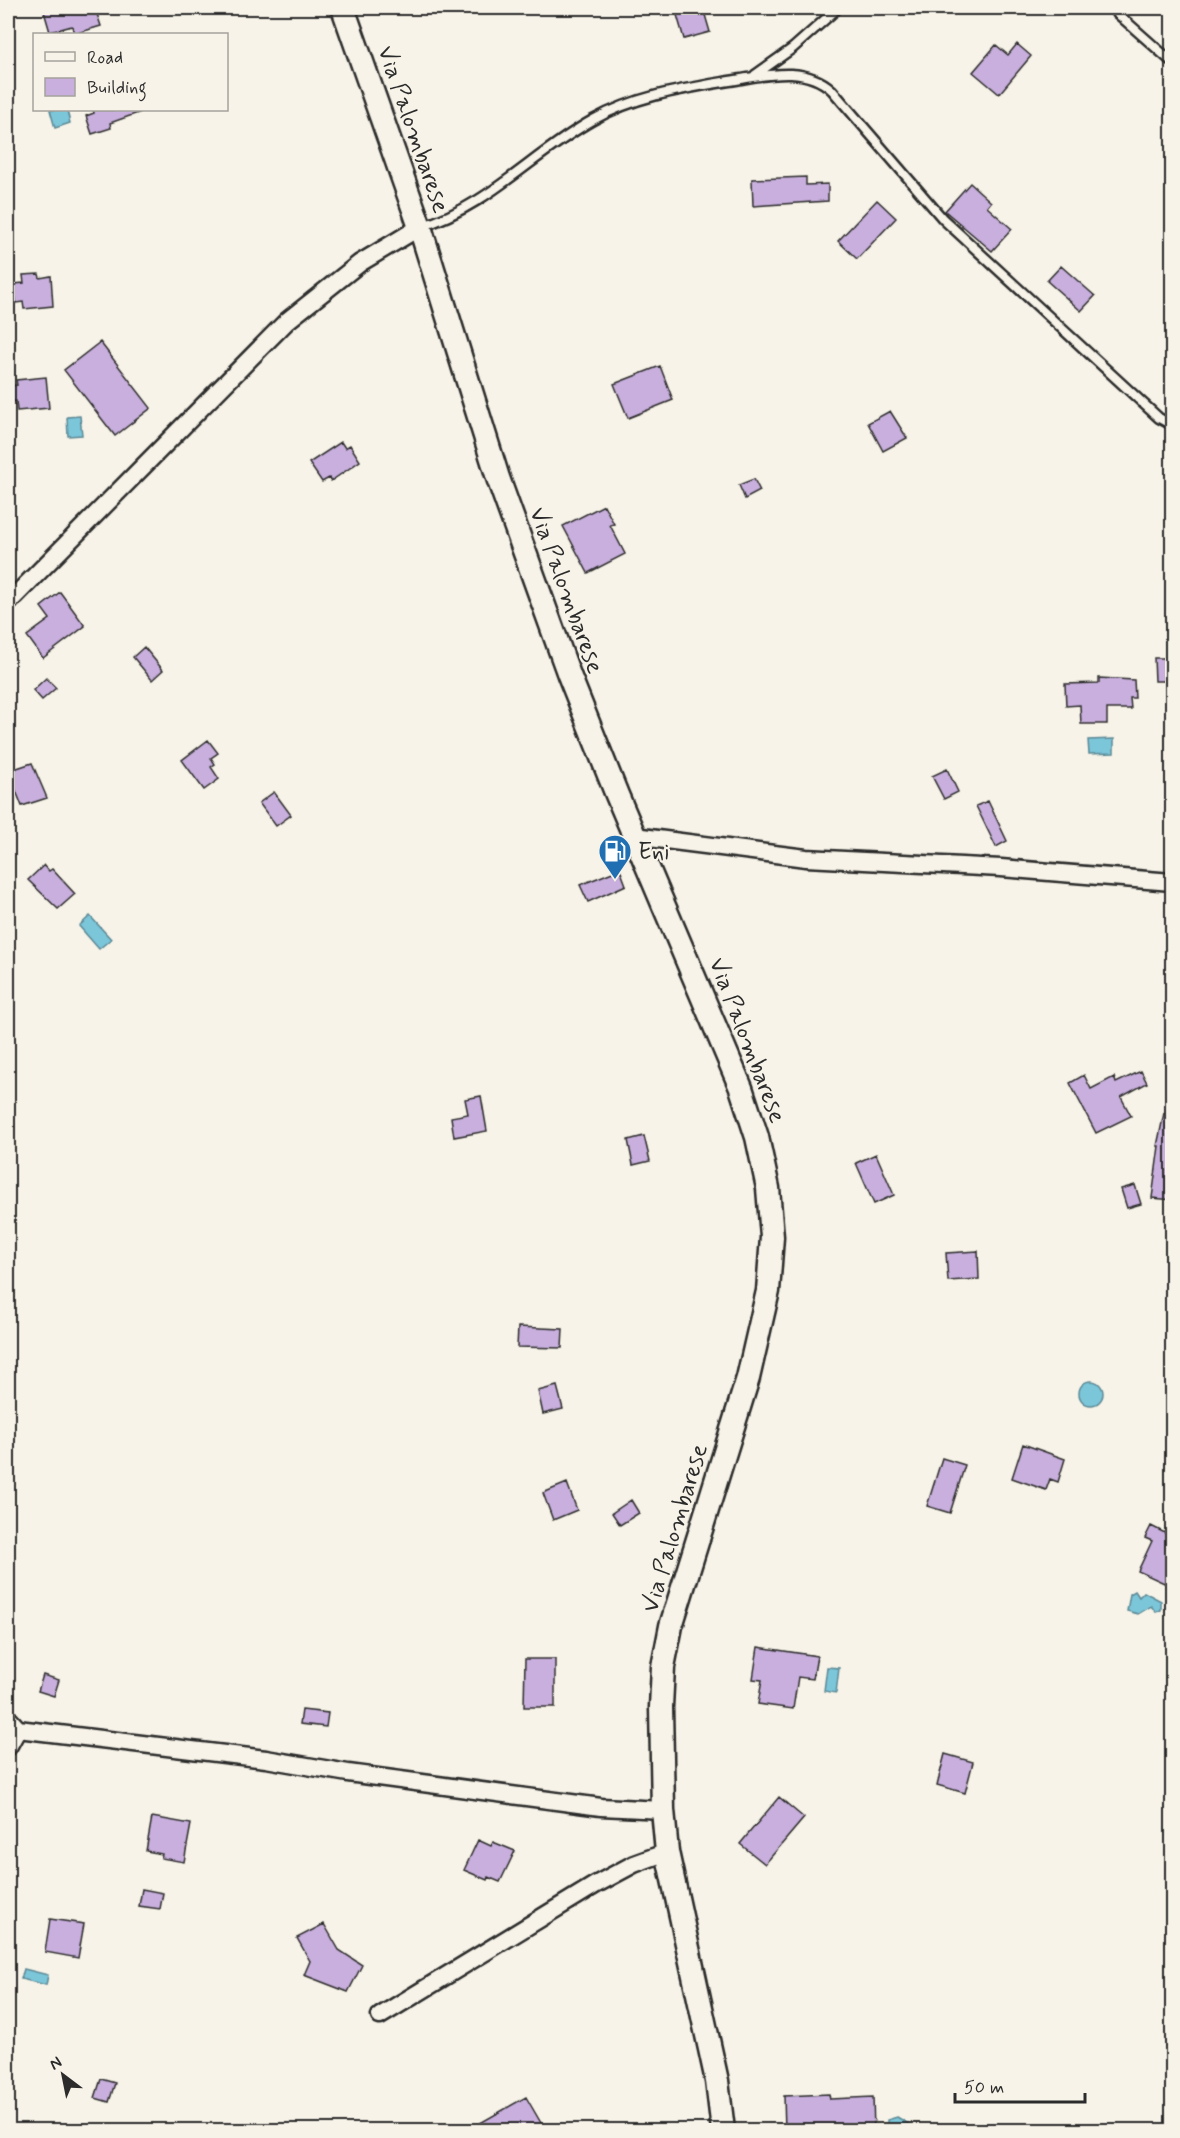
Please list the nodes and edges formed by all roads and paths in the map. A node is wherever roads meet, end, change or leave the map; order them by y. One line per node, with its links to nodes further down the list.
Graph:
1 (343, 8): 6 (main road, Via Palombarese)
2 (838, 8): 5 (lane)
3 (1111, 8): 4 (lane)
4 (1173, 62)
5 (752, 77): 6 (lane); 7 (lane)
6 (420, 227): 8 (street); 9 (main road, Via Palombarese)
7 (1173, 425)
8 (8, 603)
9 (634, 836): 10 (street); 13 (main road, Via Palombarese)
10 (1173, 882)
11 (13, 1723): 12 (street); 13 (street)
12 (8, 1747)
13 (663, 1810): 14 (main road, Via Palombarese)
14 (668, 1852): 15 (street); 16 (main road, Via Palombarese)
15 (380, 2016)
16 (723, 2130)

